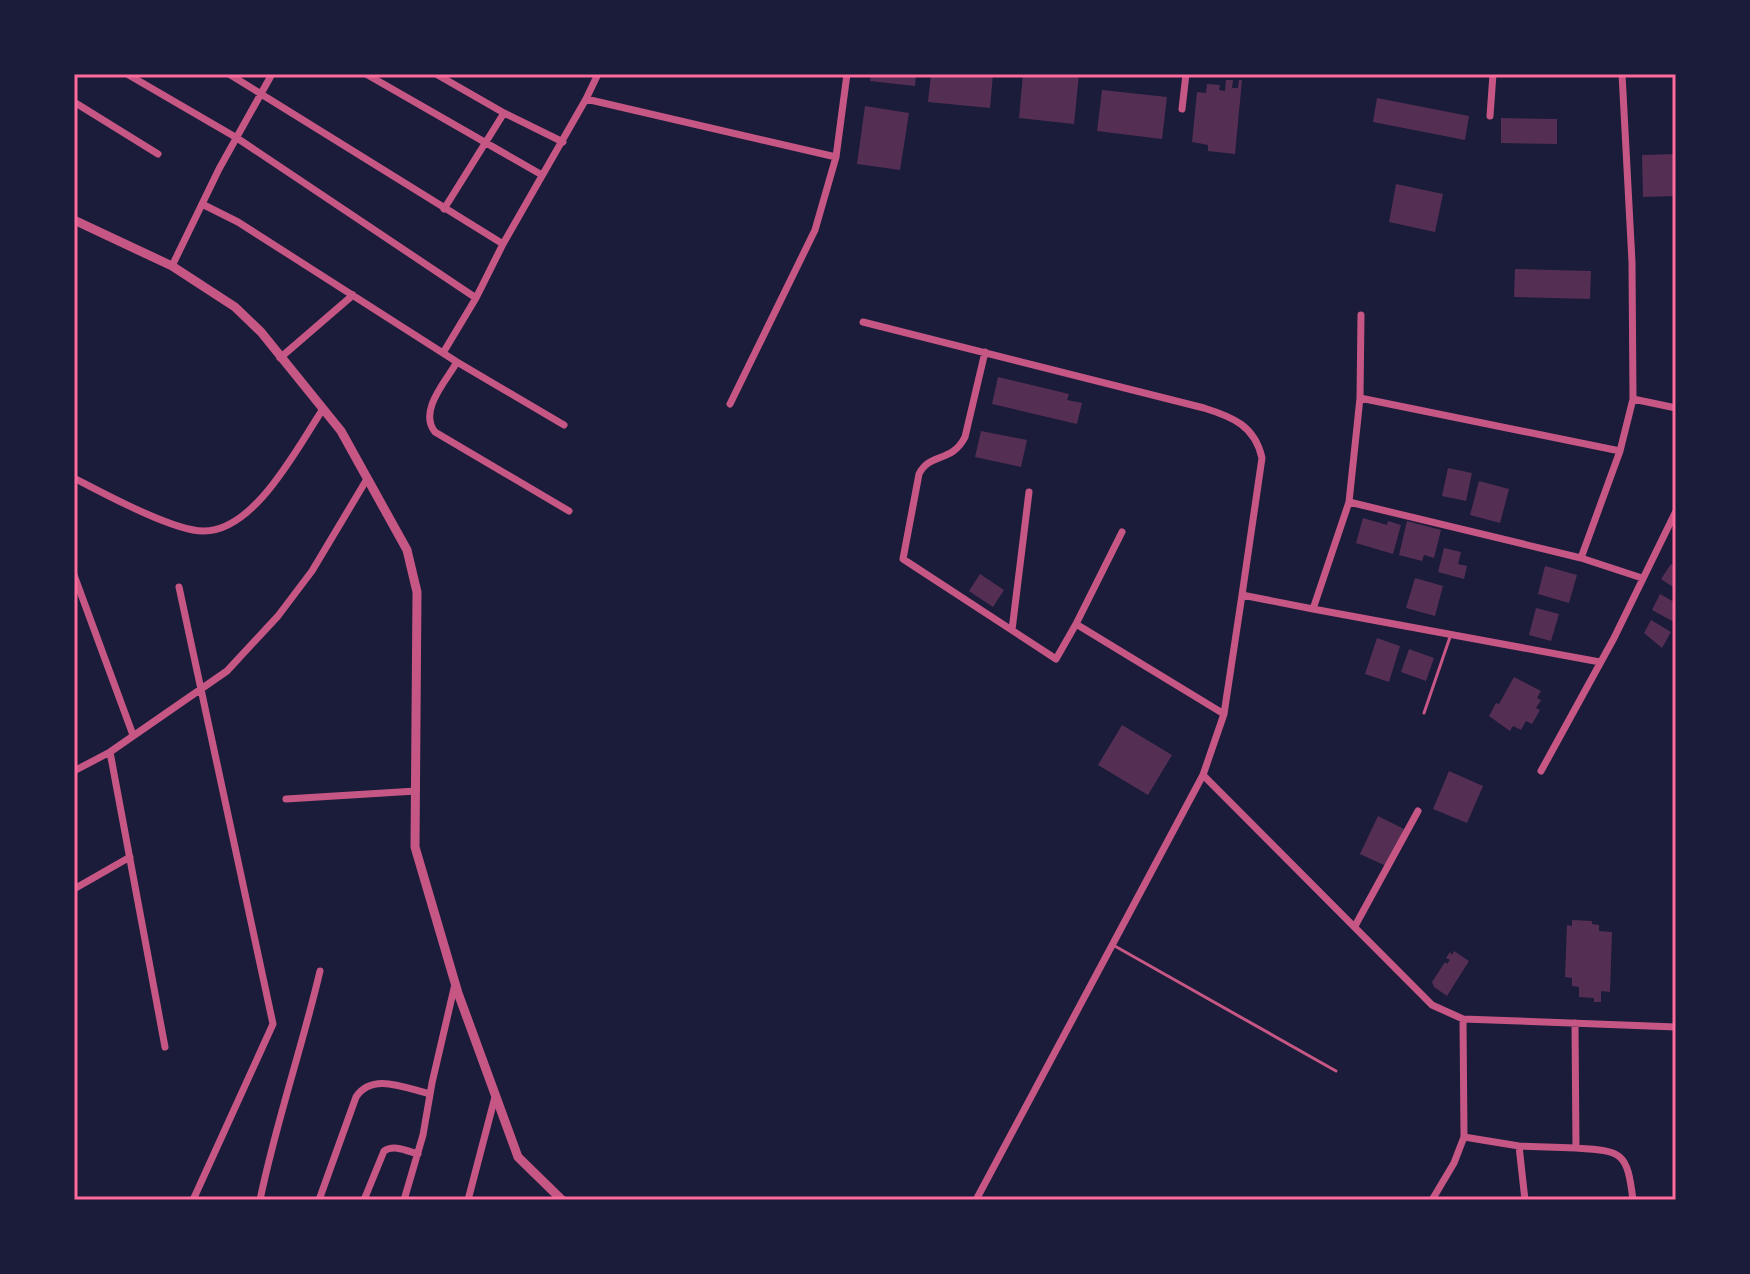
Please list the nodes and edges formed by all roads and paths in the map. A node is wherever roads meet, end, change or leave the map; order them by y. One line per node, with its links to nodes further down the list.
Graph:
1 (127, 74): 17 (street)
2 (229, 74): 11 (street)
3 (272, 74): 11 (street)
4 (366, 74): 18 (street)
5 (436, 74): 15 (street)
6 (598, 74): 12 (street)
7 (847, 74): 21 (street)
8 (1186, 74): 14 (street)
9 (1493, 74): 16 (street)
10 (1622, 74): 37 (street)
11 (262, 95): 17 (street); 24 (street)
12 (586, 99): 19 (street); 21 (street)
13 (74, 102): 20 (street)
14 (1182, 109)
15 (504, 113): 18 (street); 19 (street)
16 (1490, 116)
17 (237, 138): 23 (street); 29 (street)
18 (485, 142): 22 (street); 24 (street)
19 (563, 142): 22 (street)
20 (158, 154)
21 (836, 157): 38 (street)
22 (542, 175): 26 (street)
23 (202, 204): 27 (street); 28 (street)
24 (444, 209): 26 (street)
25 (74, 220): 27 (street)
26 (503, 244): 29 (street)
27 (172, 266): 34 (street)
28 (353, 295): 33 (street); 34 (street)
29 (476, 298): 33 (street)
30 (1361, 315): 36 (street)
31 (863, 322): 32 (street)
32 (985, 352): 54 (street); 57 (street)
33 (443, 353): 35 (street)
34 (280, 358): 40 (street)
35 (457, 362): 41 (street); 47 (street)
36 (1360, 398): 42 (street); 46 (street)
37 (1633, 399): 39 (street); 42 (street)
38 (730, 404)
39 (1676, 408)
40 (323, 409): 43 (street); 44 (street)
41 (564, 425)
42 (1620, 451): 50 (street)
43 (74, 478)
44 (367, 479): 60 (street); 68 (street)
45 (1029, 492): 57 (street)
46 (1349, 502): 50 (street); 55 (street)
47 (569, 511)
48 (1676, 511): 52 (street)
49 (1122, 532): 56 (street)
50 (1581, 558): 52 (street)
51 (74, 575): 63 (street)
52 (1642, 578): 59 (street)
53 (179, 587): 60 (street)
54 (1242, 595): 55 (street); 62 (street)
55 (1313, 609): 58 (street)
56 (1076, 624): 57 (street); 62 (street)
57 (1012, 630)
58 (1451, 635): 59 (street); 61 (lane)
59 (1600, 662): 66 (street)
60 (200, 691): 63 (street); 88 (street)
61 (1424, 713)
62 (1224, 714): 67 (street)
63 (133, 735): 64 (street)
64 (110, 752): 65 (street); 71 (street)
65 (74, 771)
66 (1541, 771)
67 (1203, 775): 73 (street); 74 (street)
68 (416, 791): 69 (street); 76 (street)
69 (286, 799)
70 (1418, 811): 73 (street)
71 (130, 857): 72 (street); 80 (street)
72 (74, 889)
73 (1355, 926): 77 (street)
74 (1113, 945): 81 (lane); 95 (street)
75 (320, 971): 89 (street)
76 (455, 982): 82 (street); 83 (street)
77 (1463, 1019): 78 (street); 84 (street)
78 (1575, 1023): 79 (street); 86 (street)
79 (1676, 1027)
80 (165, 1047)
81 (1336, 1071)
82 (430, 1094): 87 (street); 90 (street)
83 (496, 1095): 93 (street); 94 (street)
84 (1464, 1137): 85 (street); 96 (street)
85 (1519, 1146): 86 (street); 97 (street)
86 (1576, 1148): 98 (street)
87 (418, 1154): 91 (street); 92 (street)
88 (193, 1200)
89 (260, 1200)
90 (319, 1200)
91 (364, 1200)
92 (404, 1200)
93 (468, 1200)
94 (562, 1200)
95 (976, 1200)
96 (1432, 1200)
97 (1525, 1200)
98 (1633, 1200)

